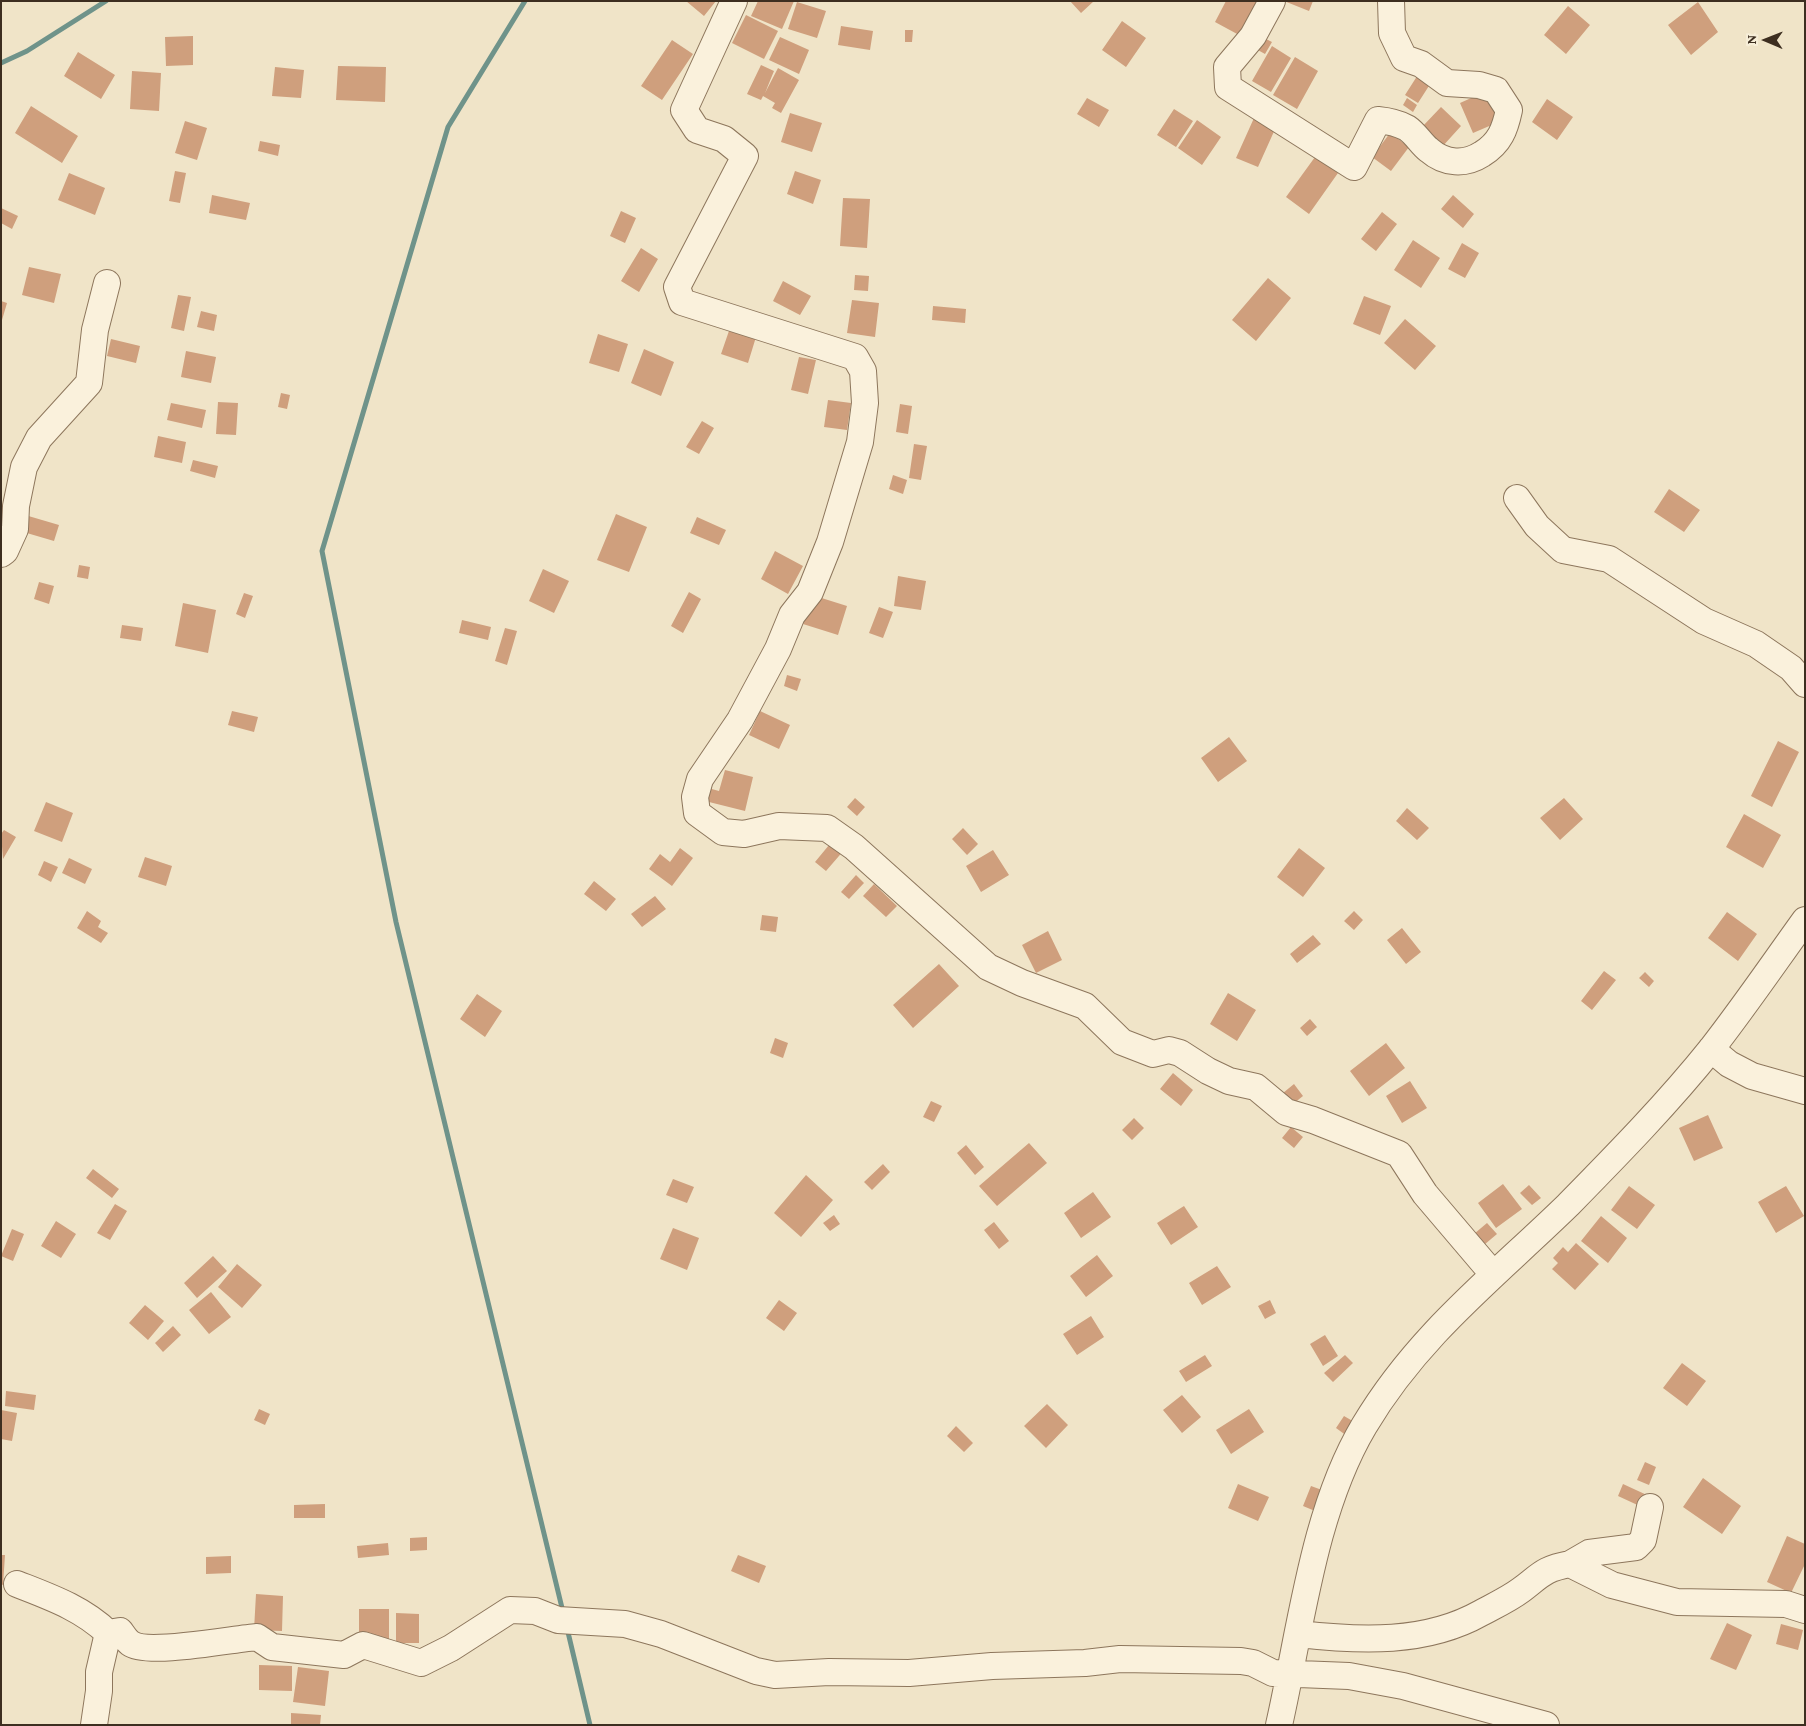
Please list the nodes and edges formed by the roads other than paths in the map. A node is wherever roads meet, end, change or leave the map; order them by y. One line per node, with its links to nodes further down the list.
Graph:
1 (734, 1): 11 (street)
2 (1272, 1): 3 (street)
3 (1391, 1)
4 (107, 282): 6 (street)
5 (1517, 498): 7 (street)
6 (3, 560)
7 (1805, 684)
8 (1805, 920): 9 (street)
9 (1711, 1049): 10 (street); 11 (street)
10 (1805, 1091)
11 (1493, 1274): 17 (street)
12 (1650, 1507): 13 (street)
13 (1570, 1564): 15 (street); 17 (street)
14 (17, 1584): 16 (street)
15 (1805, 1610)
16 (108, 1633): 18 (street); 19 (street)
17 (1299, 1634): 18 (street)
18 (1291, 1673): 20 (street); 21 (street)
19 (94, 1725)
20 (1279, 1725)
21 (1546, 1725)

